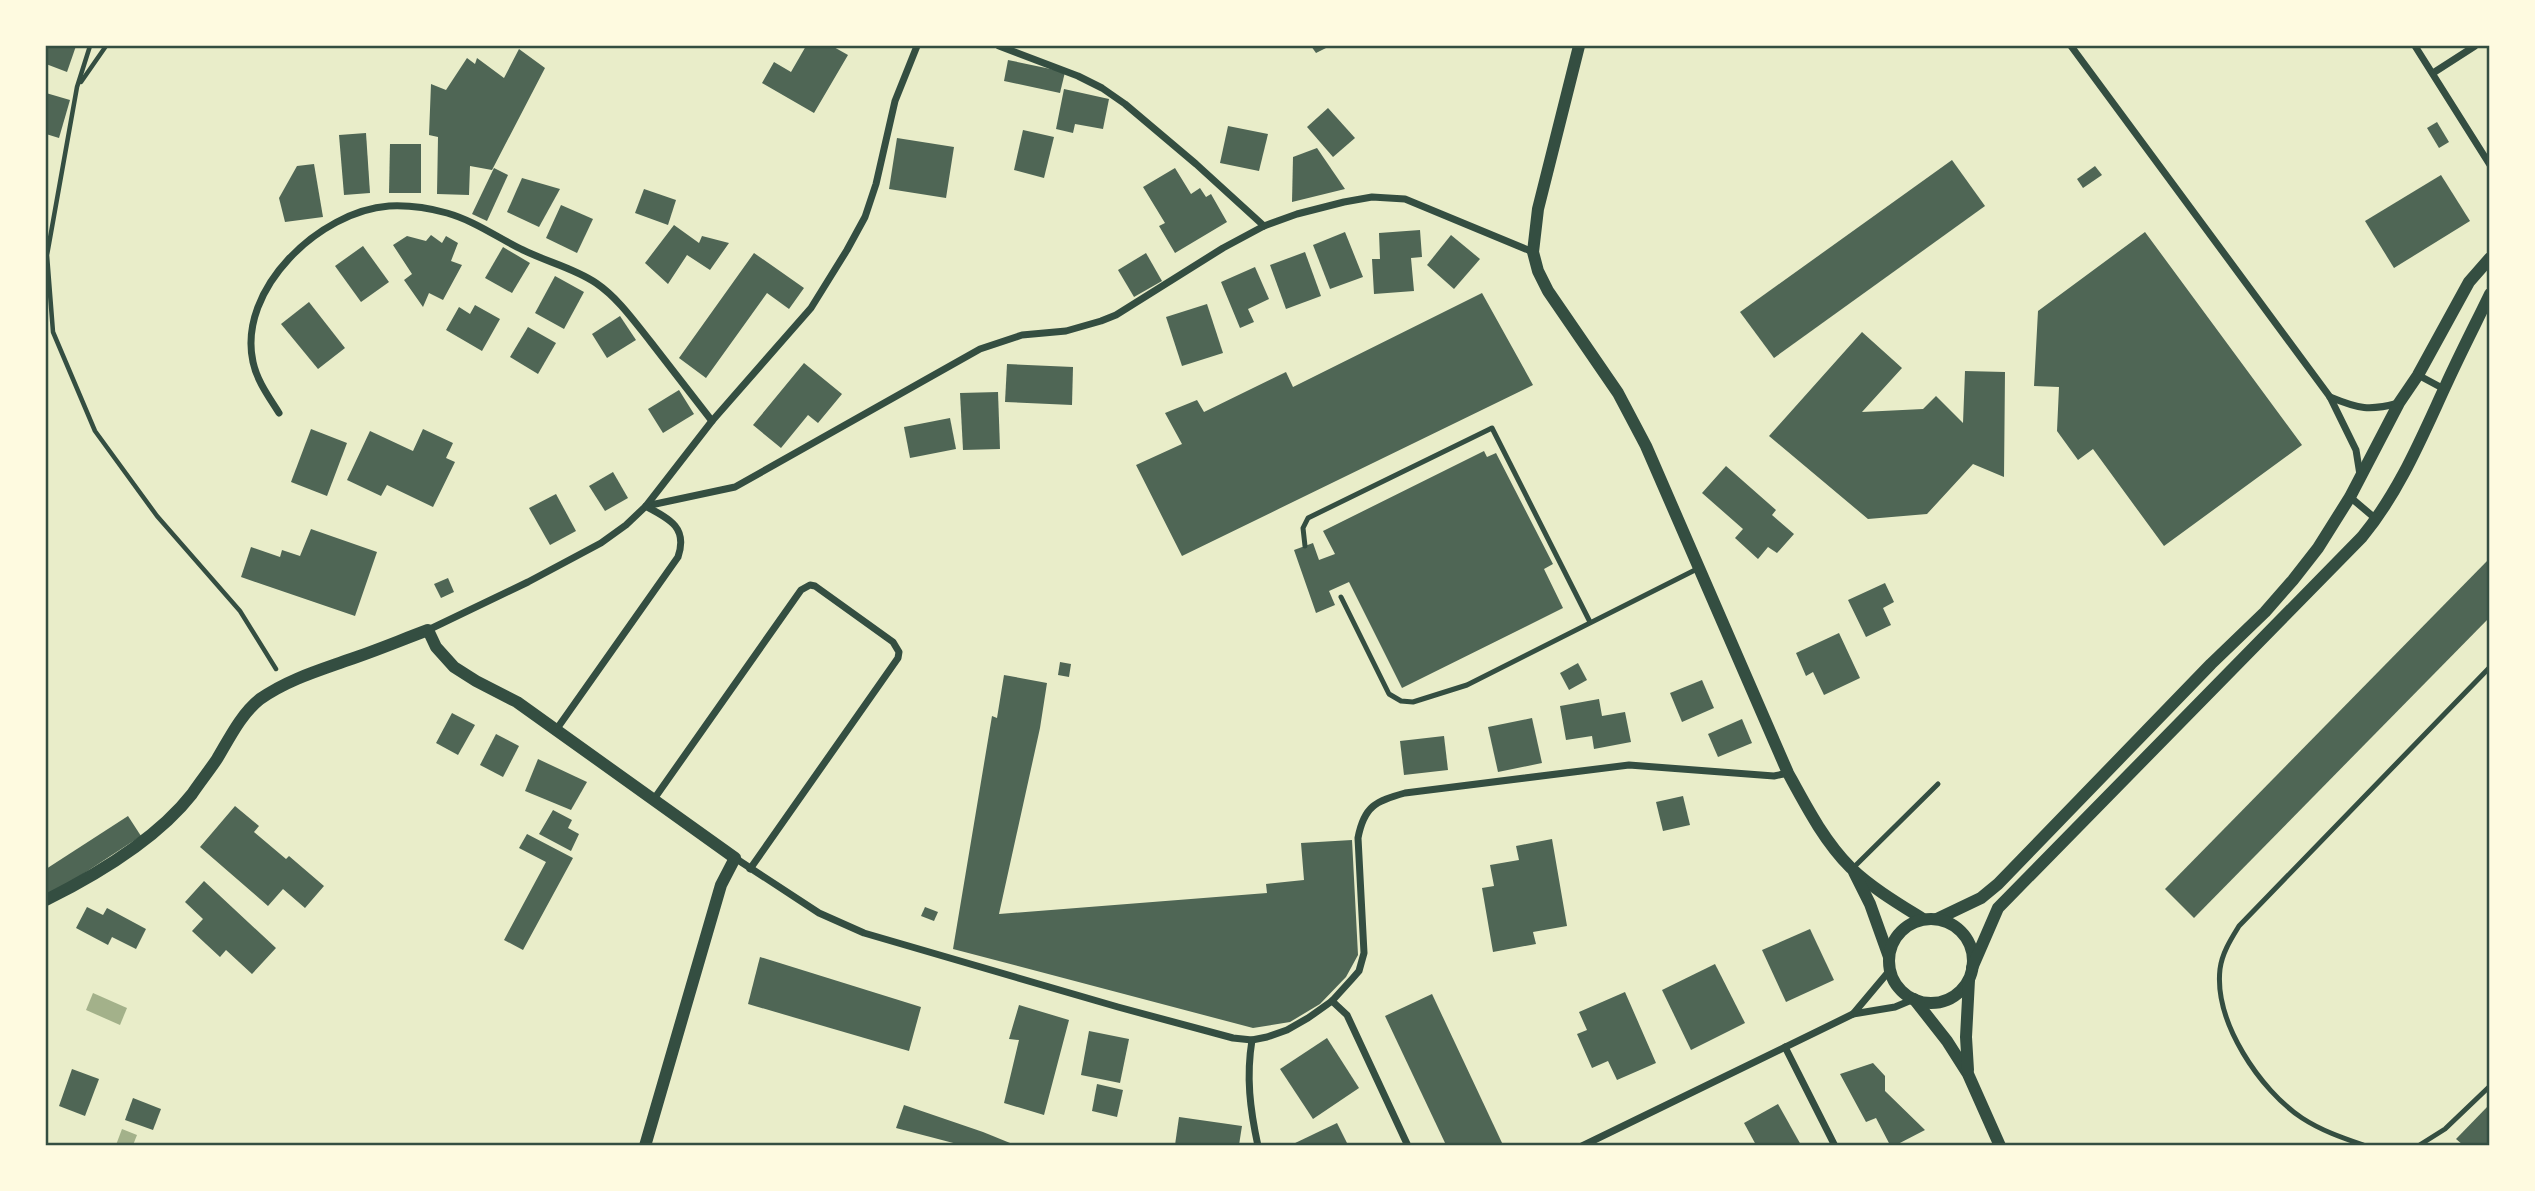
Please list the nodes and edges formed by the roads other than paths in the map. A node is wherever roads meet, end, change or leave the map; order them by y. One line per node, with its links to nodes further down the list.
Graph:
1 (916, 46): 18 (street)
2 (999, 46): 9 (street)
3 (1579, 46): 10 (street)
4 (2071, 46): 15 (street)
5 (2415, 46): 7 (street)
6 (2475, 46): 7 (street)
7 (2433, 73): 8 (street)
8 (2490, 165)
9 (1264, 226): 10 (street); 21 (street)
10 (1533, 252): 24 (street)
11 (2490, 258): 13 (street)
12 (2490, 295): 14 (street)
13 (2418, 375): 14 (street); 16 (street)
14 (2444, 388): 22 (street)
15 (2330, 397): 16 (street); 19 (street)
16 (2399, 403): 19 (street)
17 (279, 413): 18 (street)
18 (712, 421): 21 (street)
19 (2361, 479): 20 (street)
20 (2350, 497): 22 (street); 38 (street)
21 (646, 506): 27 (street); 29 (street)
22 (2376, 519): 40 (street)
23 (1305, 546): 26 (lane)
24 (1700, 568): 26 (lane); 30 (street)
25 (1341, 597): 26 (lane)
26 (1590, 622)
27 (428, 630): 29 (street); 36 (street)
28 (2490, 667): 54 (lane)
29 (555, 730): 32 (street)
30 (1788, 773): 35 (street); 42 (street)
31 (1938, 784): 35 (lane)
32 (654, 799): 33 (street); 34 (street)
33 (735, 859): 34 (street); 48 (street)
34 (750, 869): 44 (street)
35 (1852, 869): 37 (street); 39 (street)
36 (46, 900)
37 (1923, 919): 38 (street); 39 (street)
38 (1937, 919): 40 (street)
39 (1889, 963): 41 (street); 43 (street)
40 (1970, 974): 41 (street); 46 (street)
41 (1914, 999): 43 (street); 46 (street)
42 (1332, 1001): 44 (street); 50 (street)
43 (1853, 1014): 45 (street)
44 (1252, 1040): 49 (street)
45 (1785, 1046): 51 (street); 52 (street)
46 (1968, 1074): 53 (street)
47 (2490, 1086): 55 (lane)
48 (645, 1146)
49 (1258, 1146)
50 (1408, 1146)
51 (1582, 1146)
52 (1835, 1146)
53 (2000, 1146)
54 (2366, 1146)
55 (2418, 1146)

